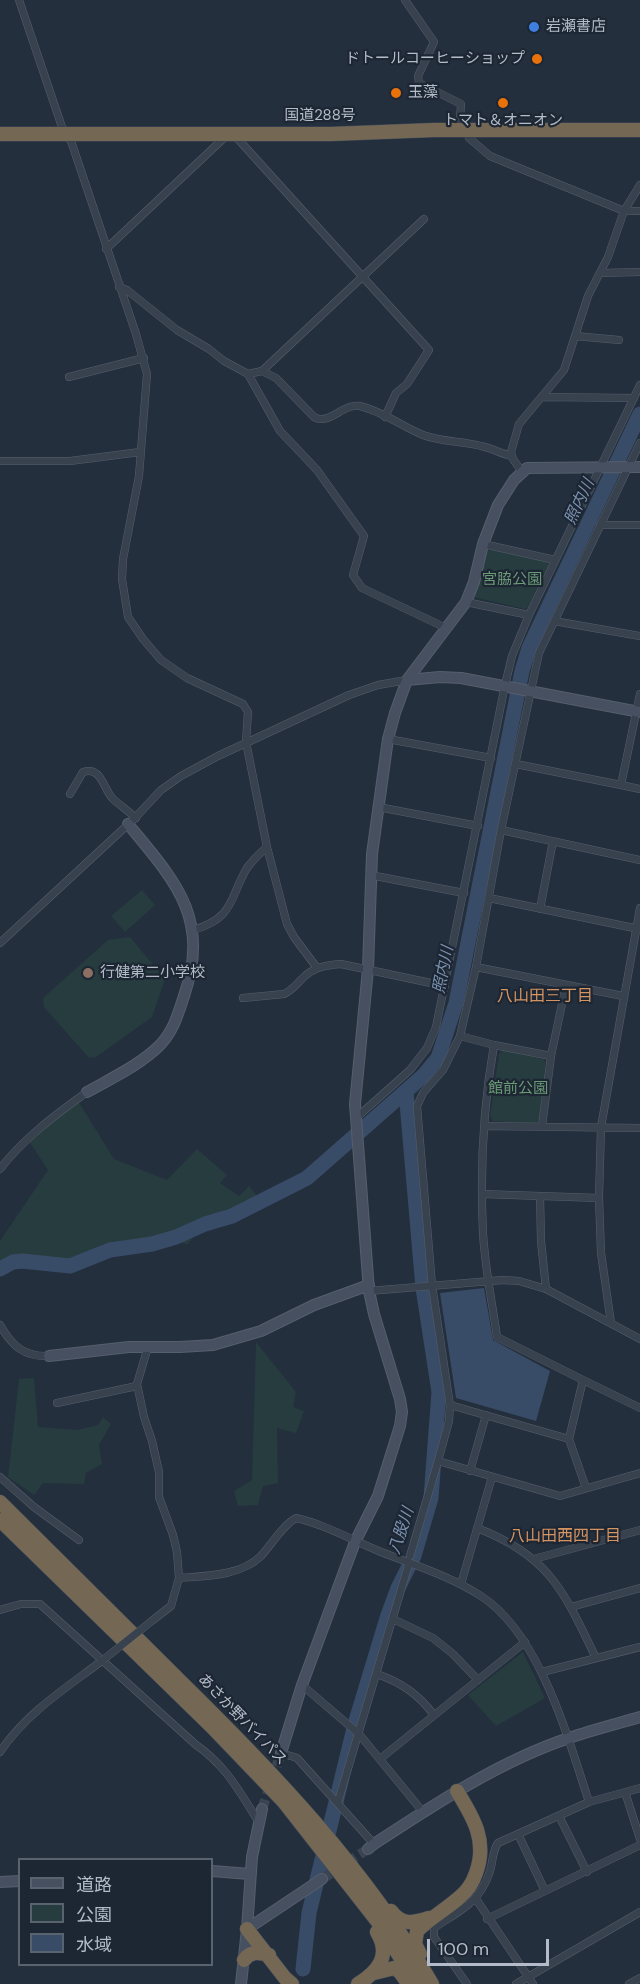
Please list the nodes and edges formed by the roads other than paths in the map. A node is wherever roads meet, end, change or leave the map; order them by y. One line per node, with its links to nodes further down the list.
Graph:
1 (19, 0): 6 (street)
2 (405, 0): 5 (street)
3 (640, 130): 5 (highway, 国道288号)
4 (0, 134): 6 (highway, 国道288号)
5 (467, 134): 6 (highway, 国道288号); 7 (highway, 国道288号); 10 (street)
6 (67, 137): 7 (highway, 国道288号); 8 (highway, 国道288号); 13 (street)
7 (231, 138): 13 (street); 16 (street)
8 (0, 141)
9 (640, 185): 10 (street)
10 (624, 211): 11 (street); 15 (street)
11 (640, 211)
12 (424, 219): 16 (street)
13 (106, 249): 17 (street)
14 (640, 272): 15 (street)
15 (601, 273): 18 (street)
16 (362, 277): 21 (street); 27 (street)
17 (119, 287): 20 (street); 22 (street)
18 (575, 336): 19 (street); 25 (street)
19 (619, 340)
20 (144, 358): 23 (street); 29 (street)
21 (262, 371): 22 (street); 27 (street)
22 (248, 374): 42 (street)
23 (69, 377)
24 (640, 385): 26 (street)
25 (542, 397): 26 (street); 30 (street)
26 (634, 398): 33 (street)
27 (385, 417): 30 (street)
28 (640, 443): 32 (street)
29 (140, 452): 31 (street); 50 (street)
30 (512, 456): 34 (street)
31 (0, 461)
32 (634, 467): 33 (street); 35 (street)
33 (600, 468): 34 (street); 38 (street)
34 (522, 472): 37 (street)
35 (600, 525): 36 (street); 41 (street)
36 (640, 525)
37 (483, 544): 38 (street); 39 (street)
38 (555, 560): 40 (street)
39 (466, 602): 40 (street); 42 (street)
40 (529, 615): 45 (street)
41 (554, 621): 43 (street); 46 (street)
42 (446, 628): 44 (street)
43 (640, 636)
44 (407, 680): 45 (street); 49 (street); 50 (street)
45 (505, 685): 46 (street); 51 (street)
46 (531, 691): 48 (street); 52 (street)
47 (640, 694): 48 (street)
48 (638, 712): 53 (street)
49 (388, 739): 51 (street); 56 (street)
50 (246, 742): 57 (street); 61 (street)
51 (491, 758): 58 (street)
52 (516, 764): 53 (street); 59 (street)
53 (621, 785): 54 (street)
54 (640, 789)
55 (70, 794): 57 (street)
56 (378, 807): 58 (street); 63 (street)
57 (132, 821): 69 (street); 70 (street)
58 (477, 826): 64 (street)
59 (501, 830): 60 (street); 65 (street)
60 (553, 841): 62 (street); 67 (street)
61 (267, 847): 69 (street); 72 (street)
62 (640, 860)
63 (370, 875): 64 (street); 73 (street)
64 (464, 893): 75 (street)
65 (489, 898): 67 (street); 71 (street)
66 (640, 908): 68 (street)
67 (540, 909): 68 (street)
68 (638, 928): 76 (street)
69 (193, 930): 81 (street)
70 (0, 943)
71 (476, 967): 74 (street); 78 (street)
72 (317, 968): 73 (street); 77 (street)
73 (368, 969): 75 (street); 82 (street)
74 (566, 985): 76 (street); 80 (street)
75 (445, 986): 82 (street)
76 (623, 996): 85 (street)
77 (243, 998)
78 (460, 1036): 79 (street); 92 (street)
79 (494, 1045): 80 (street); 83 (street)
80 (551, 1056): 84 (street)
81 (87, 1092): 87 (street)
82 (356, 1118): 93 (street)
83 (484, 1126): 84 (street); 88 (street)
84 (542, 1126): 85 (street)
85 (601, 1128): 86 (street); 90 (street)
86 (640, 1128)
87 (0, 1169)
88 (482, 1194): 89 (street); 91 (street)
89 (540, 1196): 90 (street); 94 (street)
90 (598, 1198): 95 (street)
91 (488, 1281): 92 (street); 94 (street); 100 (street)
92 (432, 1285): 93 (street); 103 (street)
93 (369, 1288): 98 (street); 118 (street)
94 (546, 1289): 95 (street)
95 (611, 1323): 97 (street)
96 (0, 1325): 99 (street)
97 (640, 1339)
98 (148, 1347): 99 (street); 101 (street)
99 (49, 1356)
100 (583, 1380): 104 (street); 106 (street)
101 (137, 1386): 102 (street); 121 (street)
102 (57, 1403)
103 (450, 1405): 105 (street); 107 (street)
104 (640, 1408)
105 (486, 1415): 106 (street); 108 (street)
106 (569, 1439): 112 (street)
107 (438, 1461): 108 (street); 119 (street)
108 (470, 1471): 111 (street)
109 (640, 1473): 112 (street)
110 (0, 1477): 117 (street)
111 (492, 1477): 112 (street); 115 (street)
112 (586, 1488)
113 (0, 1502): 149 (highway, あさか野バイパス)
114 (0, 1520): 149 (highway, あさか野バイパス)
115 (477, 1528): 120 (street); 122 (street)
116 (640, 1530): 120 (street)
117 (79, 1540)
118 (355, 1542): 119 (street); 121 (street); 134 (street)
119 (410, 1559): 122 (street); 126 (street)
120 (534, 1559): 124 (street)
121 (179, 1578): 130 (street, bridge)
122 (461, 1584): 127 (street)
123 (640, 1587): 124 (street)
124 (570, 1607): 129 (street)
125 (0, 1610): 130 (street)
126 (393, 1619): 132 (street); 133 (street)
127 (525, 1642): 131 (street); 133 (street)
128 (640, 1647): 129 (street)
129 (596, 1658): 131 (street)
130 (103, 1660): 139 (street); 151 (street)
131 (542, 1672): 138 (street)
132 (376, 1674): 135 (street); 137 (street)
133 (478, 1680): 135 (street)
134 (302, 1685): 137 (street); 140 (street)
135 (434, 1715): 141 (street)
136 (640, 1717): 138 (street)
137 (359, 1734): 141 (street); 145 (street)
138 (568, 1738): 143 (street); 146 (street)
139 (0, 1752)
140 (280, 1753): 145 (street)
141 (380, 1759): 148 (street)
142 (640, 1788): 144 (street)
143 (458, 1791): 148 (street); 165 (highway)
144 (625, 1792): 146 (street); 153 (street)
145 (338, 1802): 155 (street)
146 (590, 1802): 150 (street)
147 (262, 1809): 151 (street)
148 (423, 1812): 155 (street)
149 (301, 1814): 165 (highway); 170 (highway); 177 (highway, あさか野バイパス); 178 (highway, あさか野バイパス)
150 (559, 1816): 152 (street); 157 (street)
151 (258, 1821): 158 (street)
152 (518, 1834): 162 (street); 163 (street)
153 (640, 1839)
154 (640, 1845): 157 (street)
155 (371, 1847)
156 (213, 1871): 158 (street)
157 (587, 1872): 162 (street)
158 (250, 1874): 167 (street)
159 (322, 1879): 167 (street)
160 (18, 1881): 161 (street)
161 (0, 1882)
162 (545, 1891): 166 (street)
163 (476, 1899): 166 (street); 180 (street)
164 (640, 1912): 171 (street)
165 (432, 1917): 179 (highway)
166 (487, 1918): 171 (street)
167 (247, 1929): 168 (highway); 169 (street)
168 (268, 1955): 169 (highway); 174 (highway)
169 (244, 1960): 173 (street)
170 (374, 1973): 175 (highway); 176 (highway)
171 (529, 1977): 181 (street); 182 (street)
172 (640, 1978): 183 (street)
173 (241, 1984)
174 (292, 1984)
175 (358, 1984)
176 (408, 1984)
177 (417, 1984)
178 (432, 1984)
179 (439, 1984)
180 (467, 1984)
181 (516, 1984)
182 (533, 1984)
183 (629, 1984)

